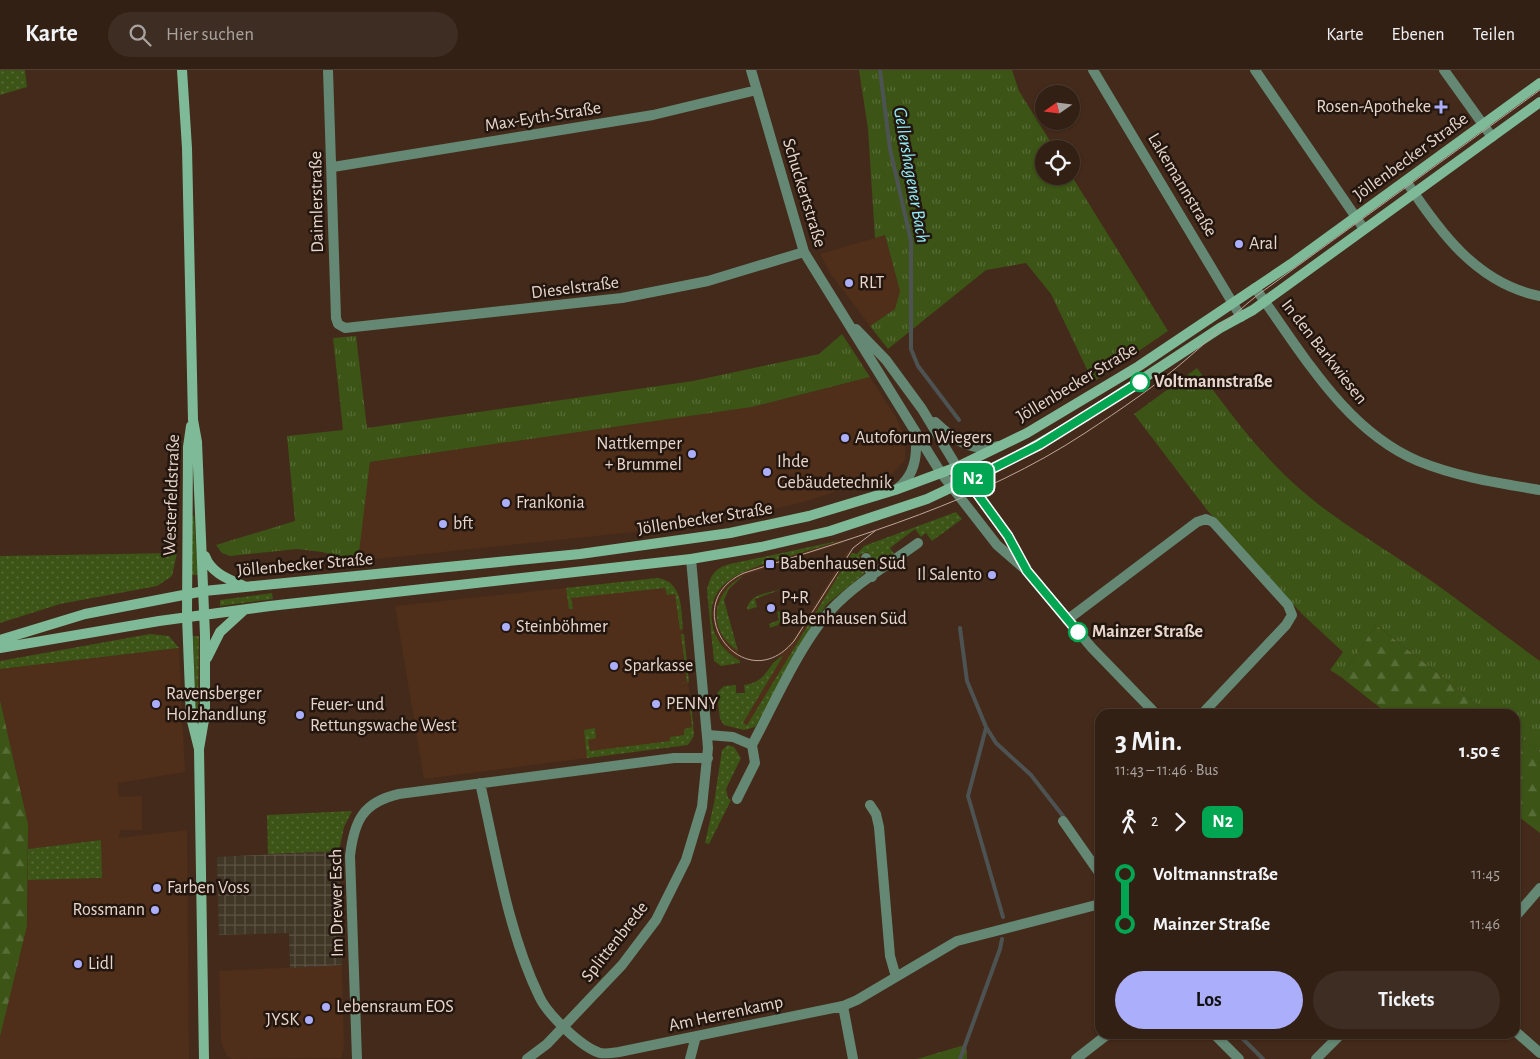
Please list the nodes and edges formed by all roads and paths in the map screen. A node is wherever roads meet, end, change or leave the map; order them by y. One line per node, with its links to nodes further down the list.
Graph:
1 (182, 70): 26 (main road)
2 (328, 70): 12 (street, Daimlerstraße)
3 (751, 70): 8 (street, Schuckertstraße)
4 (1093, 70): 20 (street, Lakemannstraße)
5 (1255, 70): 15 (street)
6 (1444, 70): 10 (street)
7 (1540, 83): 10 (main road, Jöllenbecker Straße)
8 (757, 90): 12 (street, Max-Eyth-Straße); 17 (street, Schuckertstraße)
9 (1540, 102): 11 (main road, Jöllenbecker Straße)
10 (1484, 125): 11 (street); 13 (main road, Jöllenbecker Straße)
11 (1492, 136): 14 (main road, Jöllenbecker Straße)
12 (332, 167): 24 (street, Daimlerstraße)
13 (1406, 181): 14 (street); 15 (main road, Jöllenbecker Straße)
14 (1414, 193): 16 (main road, Jöllenbecker Straße); 19 (street)
15 (1355, 218): 16 (street); 18 (main road, Jöllenbecker Straße)
16 (1364, 229): 21 (main road, Jöllenbecker Straße)
17 (804, 252): 22 (street, Schuckertstraße); 24 (street, Dieselstraße)
18 (1255, 288): 20 (main road, Jöllenbecker Straße); 21 (street, In den Barkwiesen)
19 (1540, 296)
20 (1233, 302): 23 (street, Lakemannstraße); 28 (main road, Jöllenbecker Straße)
21 (1265, 302): 23 (main road, Jöllenbecker Straße); 34 (street, In den Barkwiesen)
22 (845, 317): 25 (street, Schuckertstraße); 27 (street, Schuckertstraße)
23 (1241, 317): 31 (main road, Jöllenbecker Straße)
24 (345, 328)
25 (922, 409): 28 (street, Schuckertstraße); 29 (street, Schuckertstraße)
26 (193, 420): 37 (main road, Westerfeldstraße); 44 (main road, Westerfeldstraße)
27 (915, 430): 30 (street, Schuckertstraße); 33 (street)
28 (1008, 443): 29 (main road, Jöllenbecker Straße)
29 (957, 467): 30 (main road, Jöllenbecker Straße); 31 (street, Schuckertstraße)
30 (941, 473): 32 (street, Schuckertstraße); 33 (main road, Jöllenbecker Straße)
31 (968, 481): 32 (main road, Jöllenbecker Straße); 40 (street)
32 (952, 488): 39 (main road, Jöllenbecker Straße); 40 (street)
33 (895, 490): 35 (main road, Jöllenbecker Straße)
34 (1540, 490)
35 (688, 540): 39 (main road, Splittenbrede); 42 (main road, Jöllenbecker Straße)
36 (918, 543): 41 (street)
37 (203, 551): 42 (main road); 43 (main road, Westerfeldstraße)
38 (866, 558): 41 (street)
39 (690, 559): 45 (main road, Jöllenbecker Straße); 54 (street, Splittenbrede)
40 (1027, 571): 48 (street)
41 (872, 577): 55 (street)
42 (244, 586): 43 (main road, Jöllenbecker Straße)
43 (204, 591): 44 (main road, Jöllenbecker Straße); 46 (main road, Westerfeldstraße)
44 (186, 594): 47 (main road, Westerfeldstraße); 49 (main road, Jöllenbecker Straße)
45 (246, 609): 46 (main road, Jöllenbecker Straße); 51 (main road)
46 (205, 614): 47 (main road, Jöllenbecker Straße); 51 (main road, Westerfeldstraße)
47 (187, 617): 50 (main road, Jöllenbecker Straße); 56 (main road, Westerfeldstraße)
48 (1067, 620): 52 (street); 53 (street)
49 (0, 640)
50 (0, 648)
51 (205, 664): 56 (main road, Westerfeldstraße)
52 (1151, 709)
53 (1207, 709)
54 (708, 735): 55 (street); 57 (street, Splittenbrede)
55 (752, 745): 59 (street)
56 (199, 749): 75 (main road)
57 (708, 758): 58 (street, Im Drewer Esch); 68 (street, Splittenbrede)
58 (480, 783): 68 (street); 76 (street, Im Drewer Esch)
59 (737, 799)
60 (870, 805): 66 (street)
61 (1063, 821): 62 (street)
62 (1095, 867)
63 (1540, 888): 65 (street)
64 (1095, 905): 66 (street, Am Herrenkamp)
65 (1520, 911)
66 (896, 977): 67 (street, Am Herrenkamp)
67 (842, 1006): 70 (street, Am Herrenkamp); 79 (street)
68 (564, 1026): 70 (street, Am Herrenkamp); 77 (street, Splittenbrede)
69 (1520, 1035): 74 (street)
70 (696, 1036): 78 (street)
71 (1102, 1039): 80 (street)
72 (1219, 1039): 81 (street)
73 (1336, 1039): 82 (street)
74 (1540, 1052)
75 (204, 1059)
76 (357, 1059)
77 (527, 1059)
78 (690, 1059)
79 (853, 1059)
80 (1076, 1059)
81 (1239, 1059)
82 (1316, 1059)

